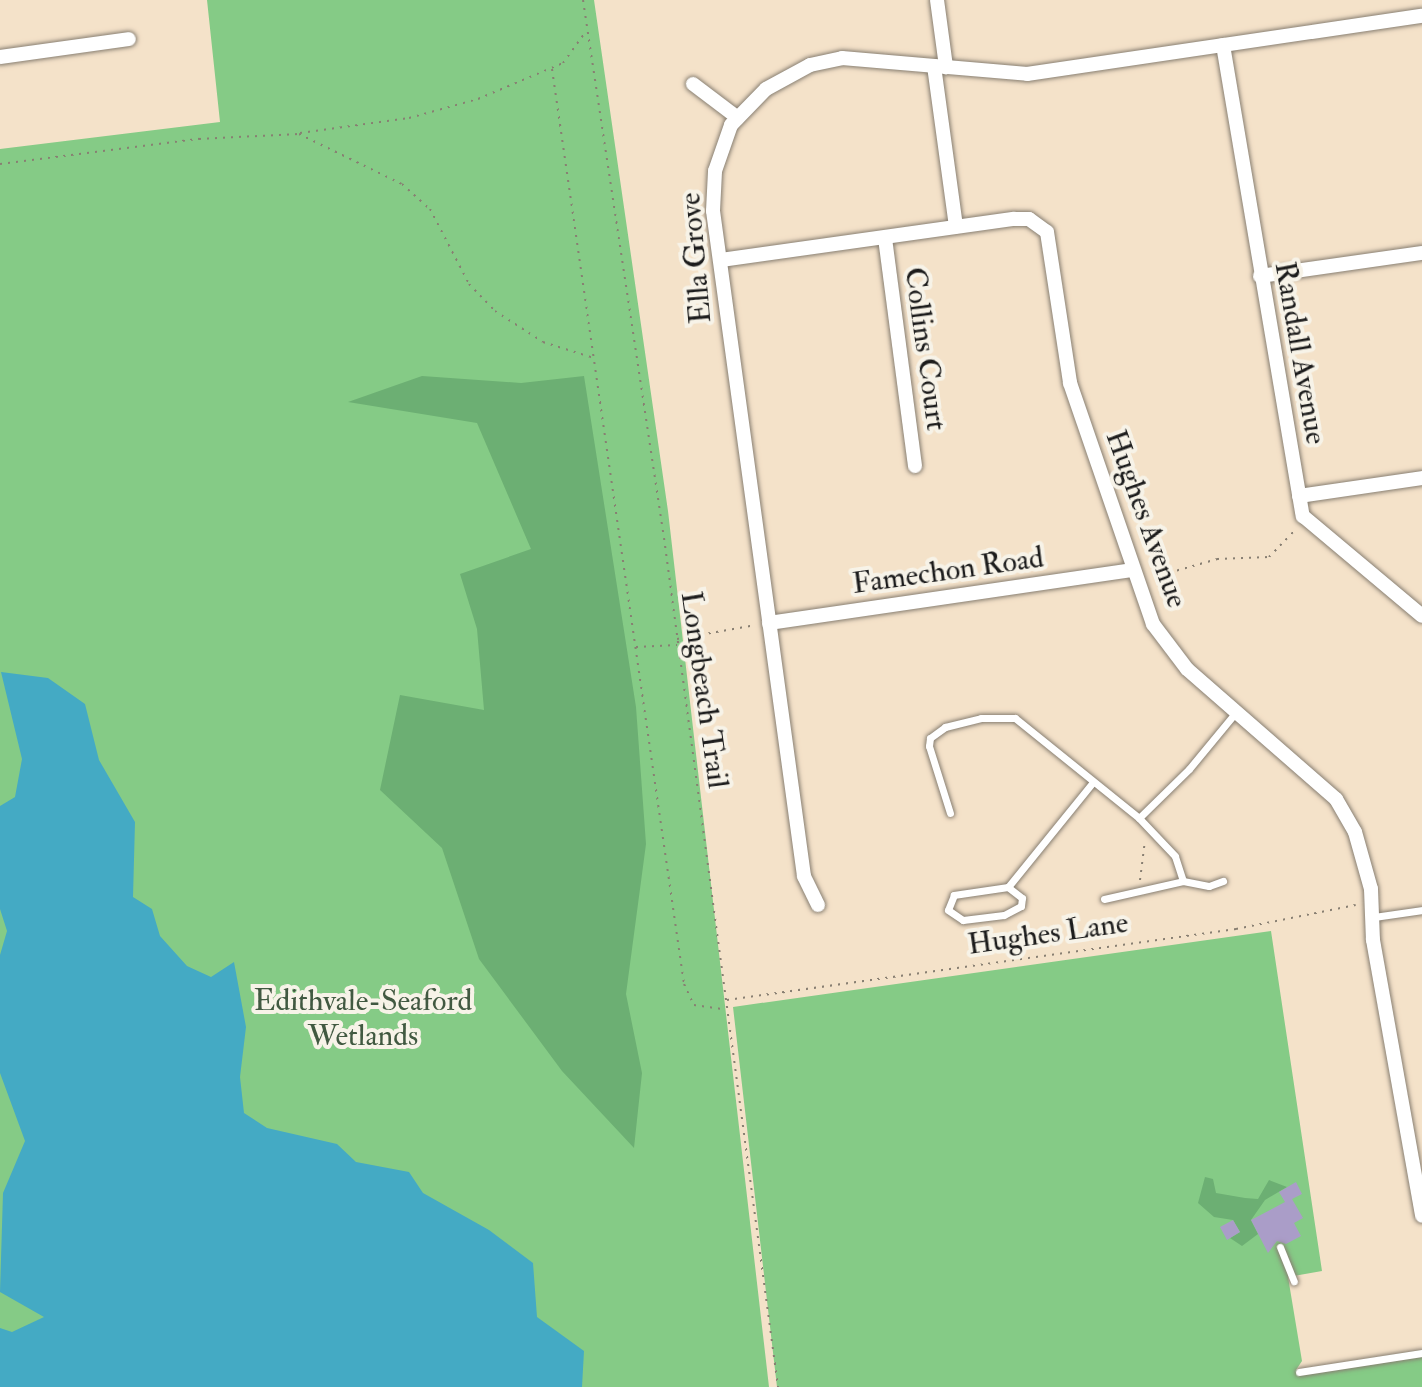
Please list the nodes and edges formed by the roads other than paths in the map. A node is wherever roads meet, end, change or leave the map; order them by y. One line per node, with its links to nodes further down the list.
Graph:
1 (937, 0): 6 (street)
2 (1422, 16): 4 (street, Ella Grove)
3 (129, 39): 5 (street)
4 (1223, 45): 6 (street, Ella Grove); 13 (street, Randall Avenue)
5 (0, 57)
6 (940, 66): 8 (street, Ella Grove); 9 (street)
7 (693, 84): 8 (street)
8 (738, 118): 12 (street, Ella Grove)
9 (956, 226): 10 (street, Hughes Avenue); 17 (street, Hughes Avenue)
10 (885, 238): 12 (street, Hughes Avenue); 14 (street, Collins Court)
11 (1422, 253): 13 (street)
12 (721, 260): 19 (street, Ella Grove)
13 (1260, 276): 16 (street, Randall Avenue)
14 (915, 466)
15 (1422, 478): 16 (street)
16 (1299, 496): 18 (street, Randall Avenue)
17 (1135, 576): 19 (street, Famechon Road); 20 (street, Hughes Avenue)
18 (1422, 616)
19 (769, 623): 28 (street, Ella Grove)
20 (1236, 712): 23 (lane); 30 (street, Hughes Avenue)
21 (1093, 782): 22 (lane); 23 (lane); 26 (lane)
22 (950, 813)
23 (1139, 818): 24 (lane)
24 (1183, 881): 25 (lane); 27 (lane)
25 (1223, 881)
26 (1008, 887): 26 (lane)
27 (1104, 899)
28 (818, 905)
29 (1422, 910): 30 (lane)
30 (1374, 911): 31 (street, Hughes Avenue)
31 (1422, 1216)
32 (1280, 1247): 33 (lane)
33 (1294, 1281)
34 (1422, 1353): 35 (lane)
35 (1299, 1372)

